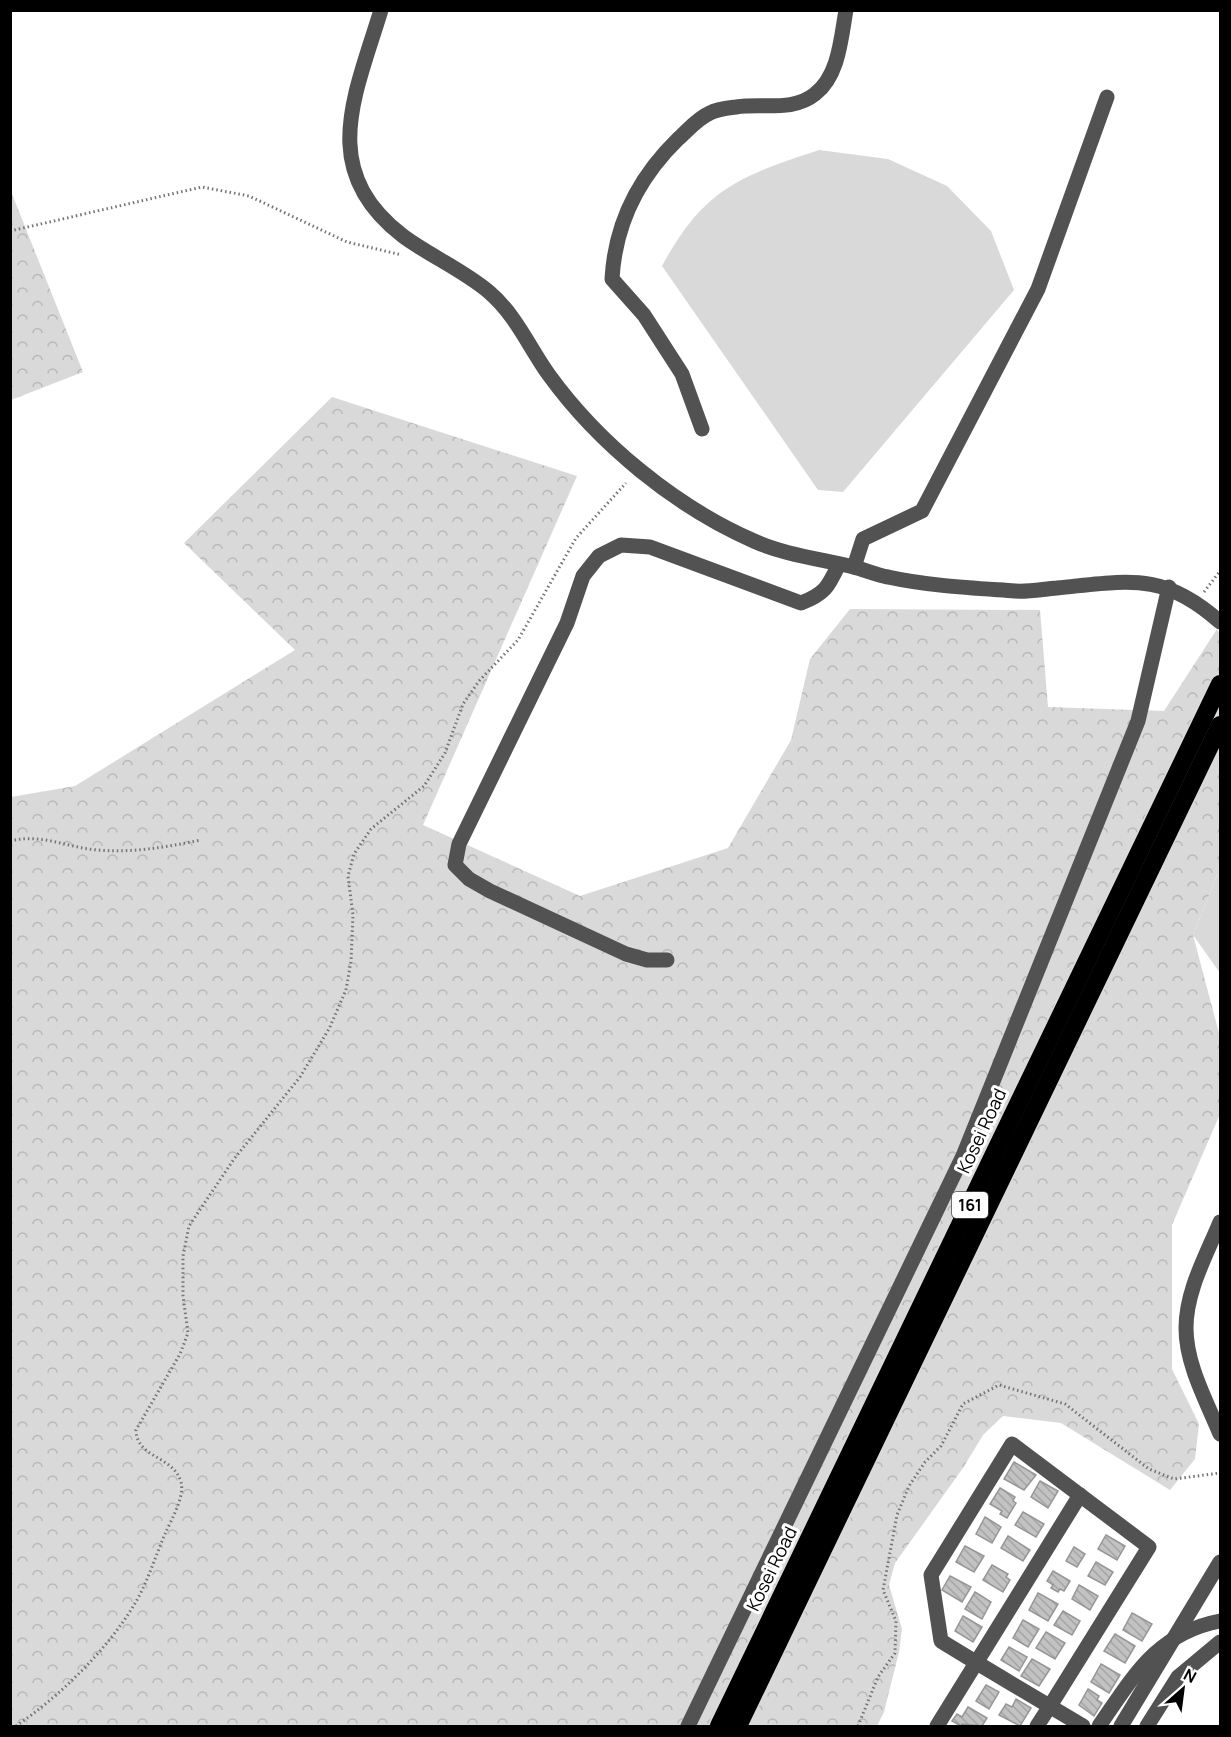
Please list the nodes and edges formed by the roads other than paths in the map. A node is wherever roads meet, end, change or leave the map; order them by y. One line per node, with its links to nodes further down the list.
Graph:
1 (381, 10): 5 (street)
2 (846, 10): 4 (street)
3 (1107, 97): 5 (street)
4 (702, 429)
5 (846, 566): 6 (street); 10 (street)
6 (1169, 587): 7 (street); 19 (street)
7 (1221, 622)
8 (1221, 684): 20 (highway, Kosei Road / 161)
9 (1221, 725): 21 (highway, 161)
10 (667, 960)
11 (1221, 1222): 12 (street)
12 (1221, 1434)
13 (1080, 1495): 17 (street); 17 (street); 18 (street)
14 (1221, 1562): 26 (street, bridge)
15 (1221, 1621): 25 (street)
16 (1221, 1642): 27 (street)
17 (977, 1663): 18 (street); 22 (street)
18 (1050, 1706): 23 (street); 24 (street)
19 (688, 1726)
20 (719, 1726)
21 (738, 1726)
22 (937, 1726)
23 (1037, 1726)
24 (1083, 1726)
25 (1099, 1726)
26 (1121, 1726)
27 (1147, 1726)

